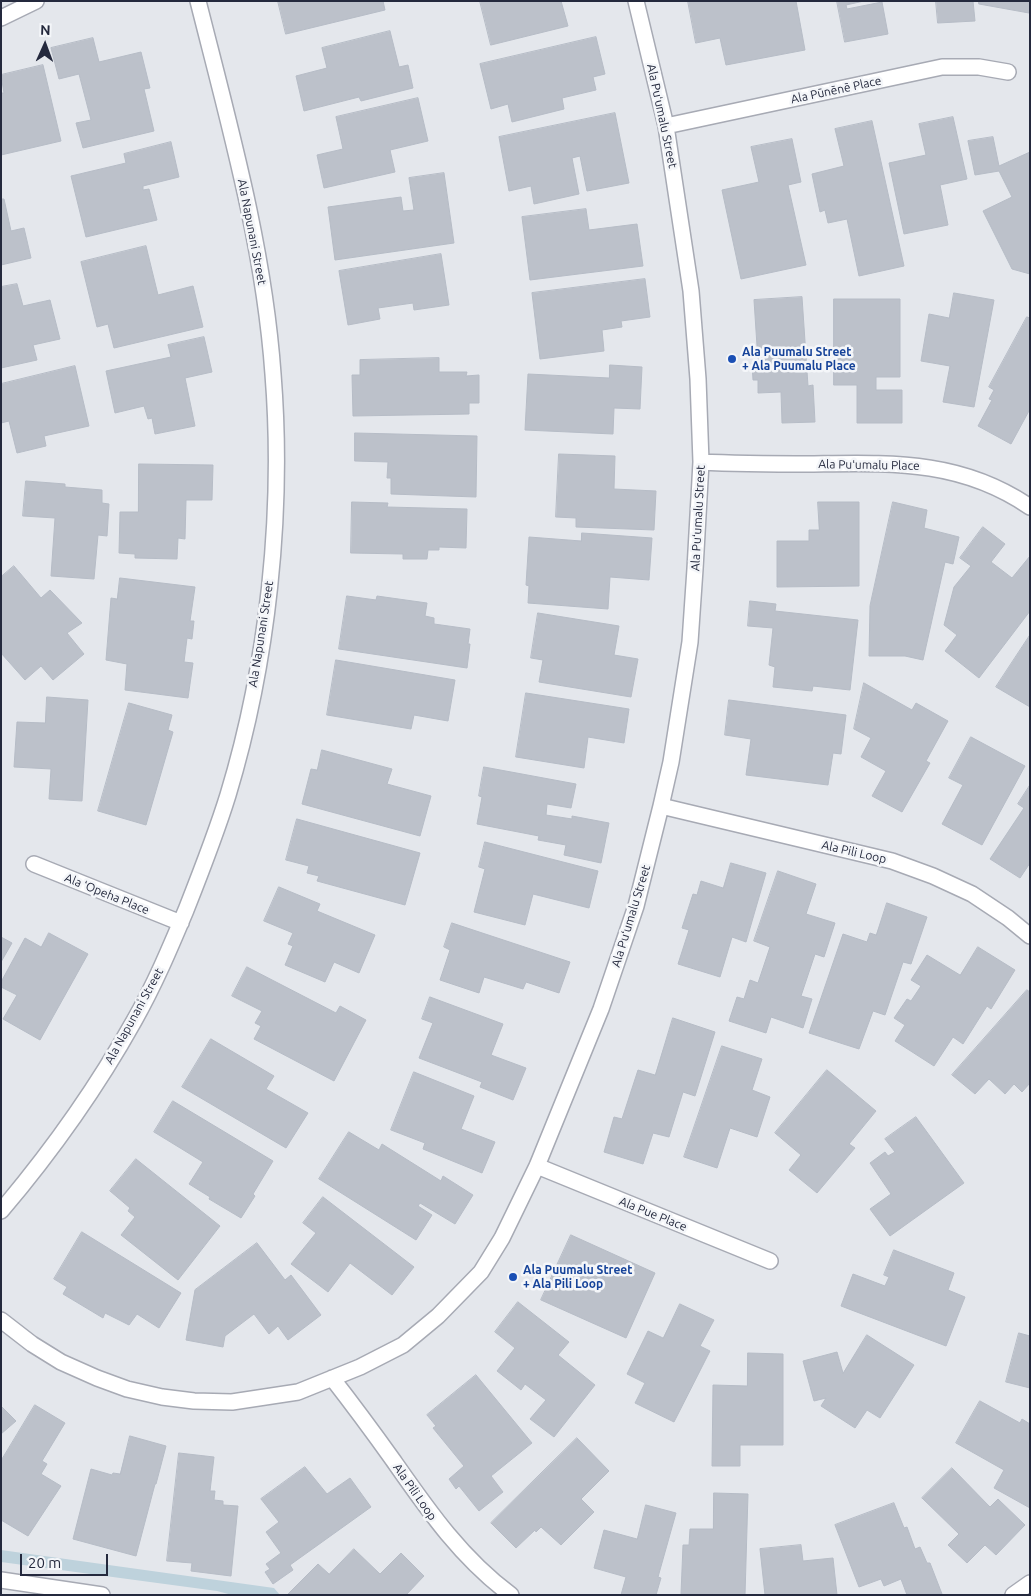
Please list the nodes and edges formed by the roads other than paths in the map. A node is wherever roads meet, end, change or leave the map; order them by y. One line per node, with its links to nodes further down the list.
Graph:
1 (36, 1): 4 (street)
2 (198, 1): 11 (street, Ala Napunani Street)
3 (636, 1): 6 (street, Ala Puʻumalu Street)
4 (1, 18)
5 (1008, 72): 6 (street, Ala Pūnēnē Place)
6 (666, 126): 7 (street, Ala Puʻumalu Street)
7 (700, 462): 8 (street, Ala Puʻumalu Place); 9 (street, Ala Puʻumalu Street)
8 (1030, 507)
9 (661, 806): 12 (street, Ala Pili Loop); 13 (street, Ala Puʻumalu Street)
10 (34, 864): 11 (street, Ala ʻOpeha Place)
11 (181, 923): 14 (street, Ala Napunani Street)
12 (1030, 936)
13 (538, 1166): 15 (street, Ala Pue Place); 17 (street, Ala Puʻumalu Street)
14 (1, 1212)
15 (770, 1261)
16 (1, 1320): 17 (street, Ala Puʻumalu Street)
17 (332, 1378): 22 (street, Ala Pili Loop)
18 (1, 1580): 20 (street)
19 (1030, 1583): 23 (street)
20 (20, 1589): 21 (street)
21 (102, 1595)
22 (510, 1595)
23 (1013, 1595)

